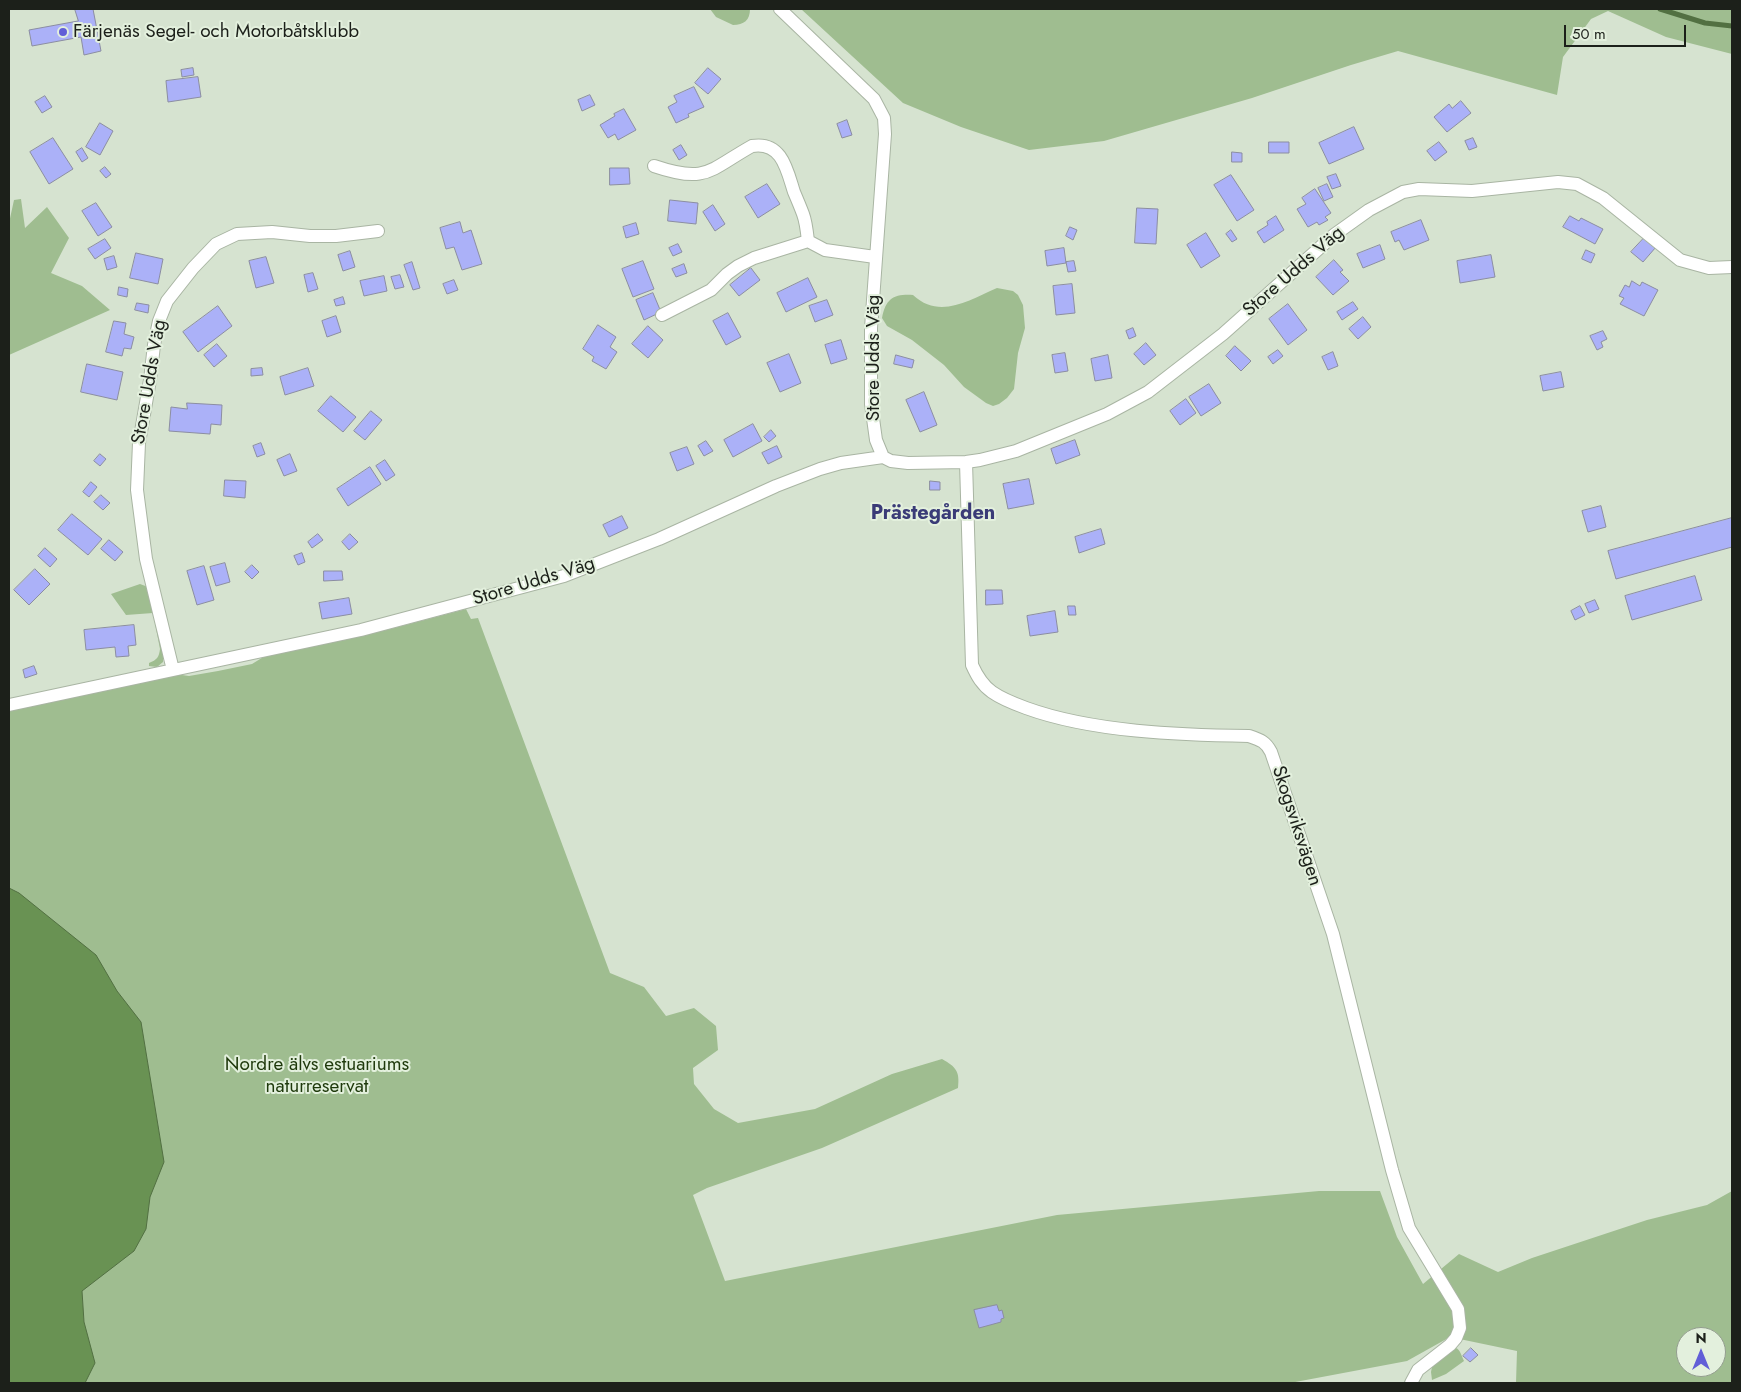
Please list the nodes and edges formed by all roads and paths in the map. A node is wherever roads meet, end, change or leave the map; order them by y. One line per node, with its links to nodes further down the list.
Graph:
1 (780, 9): 5 (street, Store Udds Väg)
2 (654, 166): 4 (street)
3 (378, 231): 10 (street, Store Udds Väg)
4 (808, 241): 5 (street); 7 (street)
5 (875, 257): 8 (street, Store Udds Väg)
6 (1732, 267): 9 (street, Store Udds Väg)
7 (662, 316)
8 (883, 457): 9 (street, Store Udds Väg); 10 (street, Store Udds Väg)
9 (966, 462): 12 (street, Skogsviksvägen)
10 (173, 670): 11 (street, Store Udds Väg)
11 (9, 705)
12 (1411, 1383)

